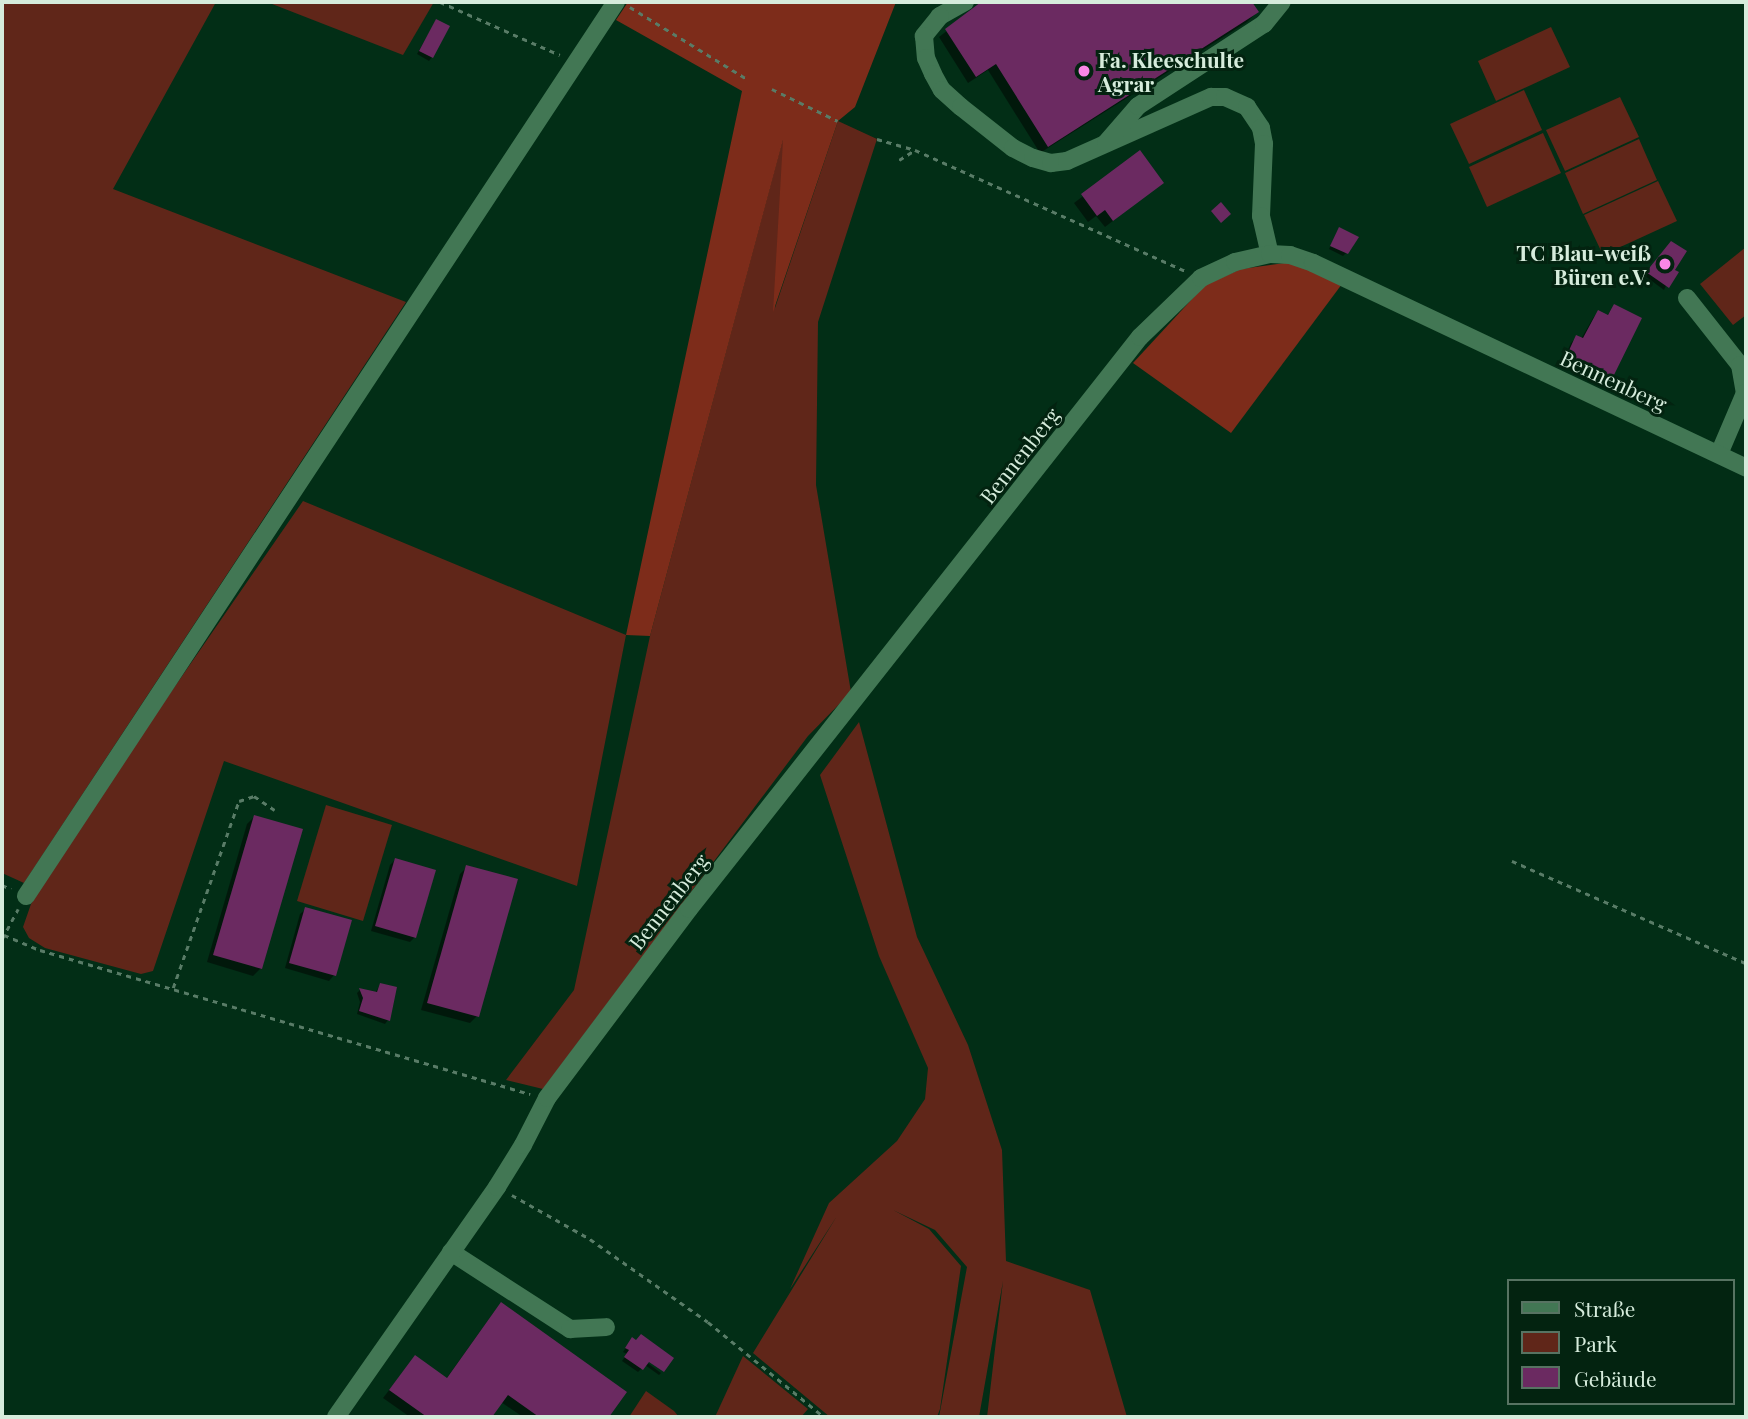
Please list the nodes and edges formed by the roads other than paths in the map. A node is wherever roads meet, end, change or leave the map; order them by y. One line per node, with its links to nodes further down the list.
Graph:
1 (615, 2): 9 (street)
2 (965, 2): 4 (street)
3 (1282, 2): 4 (street)
4 (1104, 145): 5 (street)
5 (1270, 254): 7 (street, Bennenberg); 10 (street, Bennenberg)
6 (1687, 298): 7 (street)
7 (1719, 454): 8 (street, Bennenberg)
8 (1746, 468)
9 (26, 896)
10 (451, 1252): 11 (street); 12 (street, Bennenberg)
11 (606, 1327)
12 (336, 1417)

